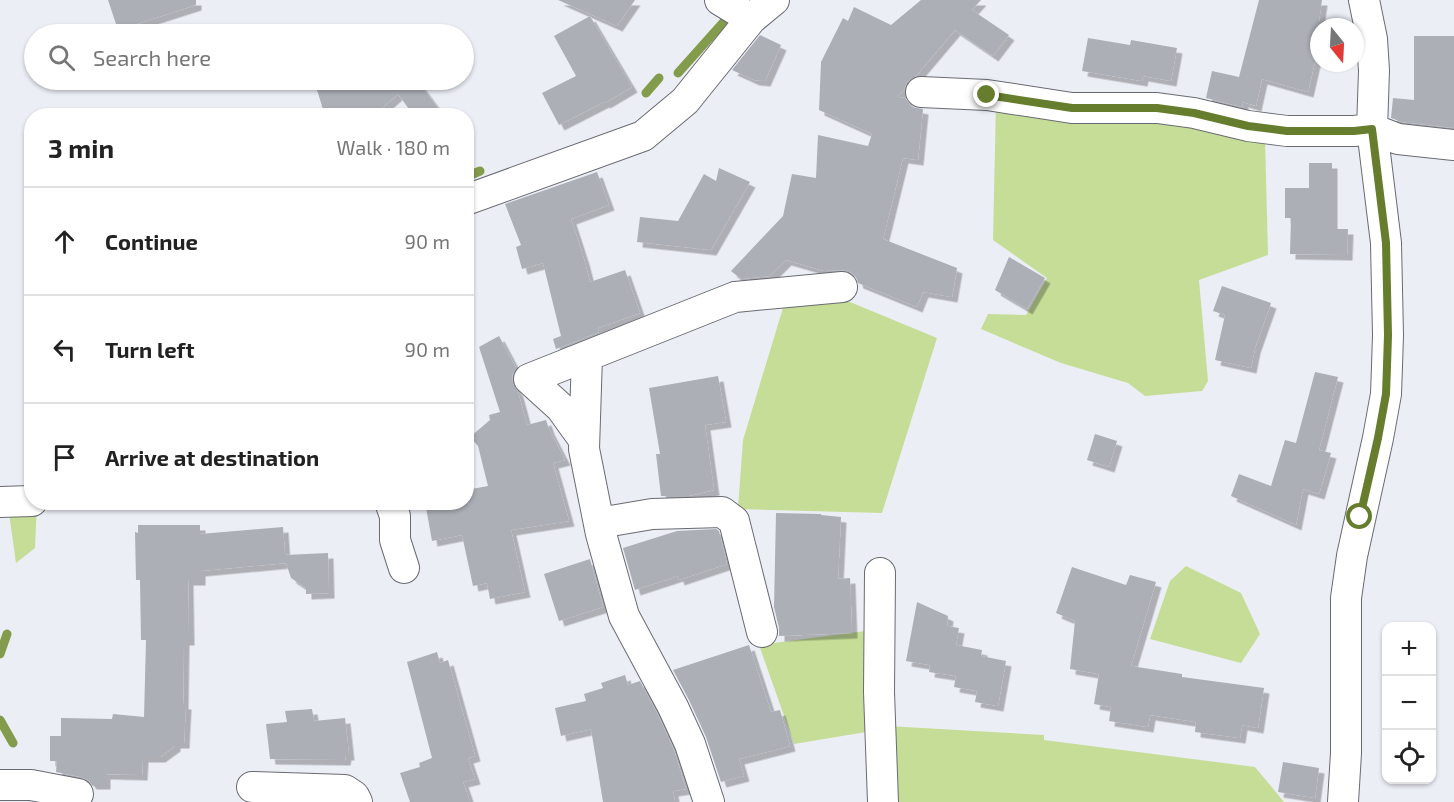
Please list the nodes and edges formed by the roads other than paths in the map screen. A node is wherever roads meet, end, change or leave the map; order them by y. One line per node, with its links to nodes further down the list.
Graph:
1 (720, 0): 4 (street)
2 (774, 0): 4 (street)
3 (1364, 0): 6 (street)
4 (751, 19): 8 (street)
5 (921, 92): 6 (street)
6 (1372, 129): 7 (street); 25 (street)
7 (1454, 145)
8 (474, 197)
9 (842, 287): 10 (street)
10 (587, 356): 11 (street); 11 (street)
11 (584, 440): 15 (street)
12 (24, 501): 13 (street)
13 (0, 502)
14 (393, 510): 16 (street)
15 (599, 523): 18 (street); 23 (street)
16 (404, 568)
17 (880, 573): 24 (street)
18 (762, 632)
19 (0, 785): 21 (street)
20 (252, 787): 22 (street)
21 (78, 794)
22 (357, 802)
23 (709, 802)
24 (883, 802)
25 (1343, 802)

